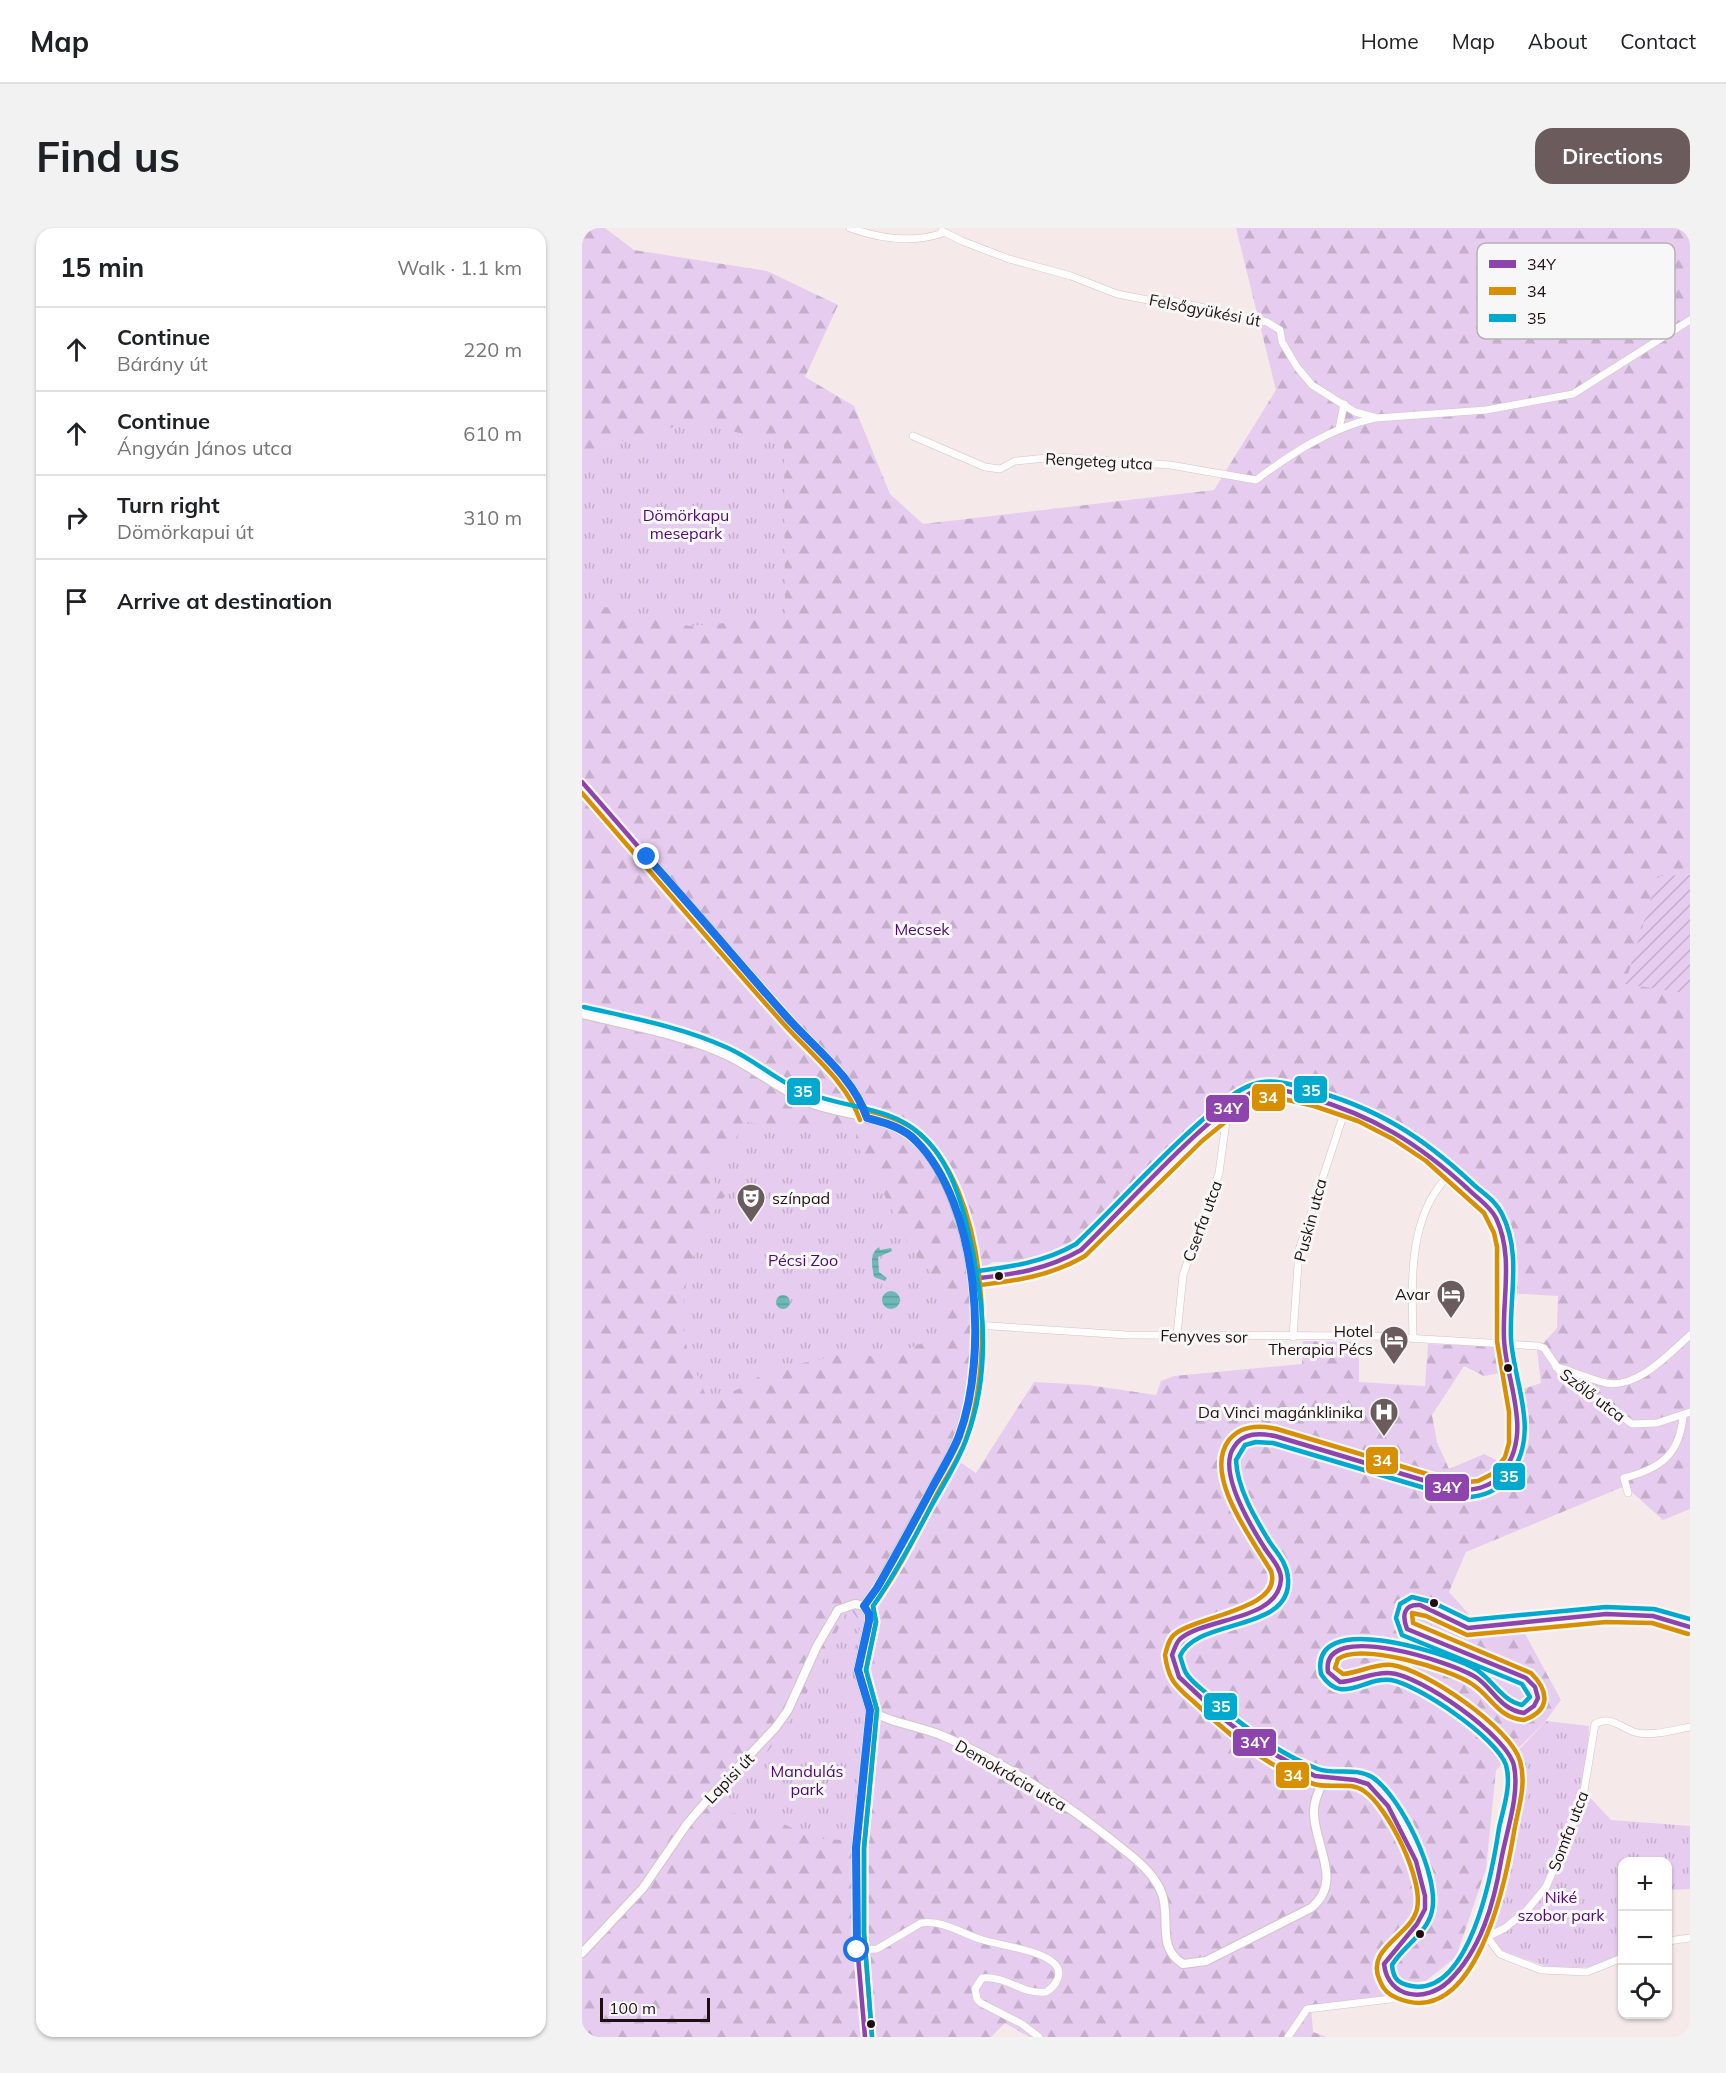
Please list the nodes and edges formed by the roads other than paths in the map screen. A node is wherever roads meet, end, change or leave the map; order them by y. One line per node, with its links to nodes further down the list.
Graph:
1 (850, 228): 2 (street, Felsőgyükési út)
2 (942, 229): 6 (street, Felsőgyükési út)
3 (1690, 320): 4 (street, Felsőgyükési út)
4 (1675, 329)
5 (1660, 339): 7 (street, Felsőgyükési út)
6 (1344, 404): 7 (street, Felsőgyükési út); 8 (street)
7 (1377, 418): 8 (street)
8 (1339, 429): 9 (street, Rengeteg utca)
9 (913, 436)
10 (582, 782): 14 (street)
11 (582, 1014): 14 (street)
12 (1228, 1107): 13 (street); 16 (street); 18 (street, Cserfa utca)
13 (1346, 1107): 15 (street); 20 (street, Puskin utca)
14 (867, 1118): 16 (street)
15 (1450, 1172): 21 (street); 22 (street)
16 (972, 1279): 17 (street)
17 (976, 1325): 18 (street, Fenyves sor); 29 (street)
18 (1177, 1335): 20 (street, Fenyves sor)
19 (1690, 1335): 24 (street)
20 (1293, 1337): 21 (street, Fenyves sor)
21 (1413, 1337): 22 (street, Fenyves sor)
22 (1504, 1343): 23 (street, Szőlő utca); 33 (street)
23 (1556, 1367): 24 (street); 25 (street, Szőlő utca)
24 (1577, 1373): 25 (street)
25 (1572, 1380): 27 (street, Szőlő utca)
26 (1690, 1412): 27 (street, Szőlő utca)
27 (1683, 1417): 28 (street)
28 (1628, 1493)
29 (864, 1606): 31 (street); 38 (street, Lapisi út)
30 (1690, 1627): 34 (street)
31 (870, 1710): 33 (street, Demokrácia utca); 37 (street)
32 (1690, 1727): 34 (street, Somfa utca)
33 (1324, 1779): 40 (street)
34 (1484, 1934): 39 (street); 40 (street)
35 (1690, 1938): 36 (street)
36 (1672, 1940)
37 (857, 1950): 41 (street); 42 (street)
38 (582, 1953)
39 (1618, 1960)
40 (1399, 1992): 43 (street)
41 (865, 2037)
42 (1039, 2037)
43 (1288, 2037)

